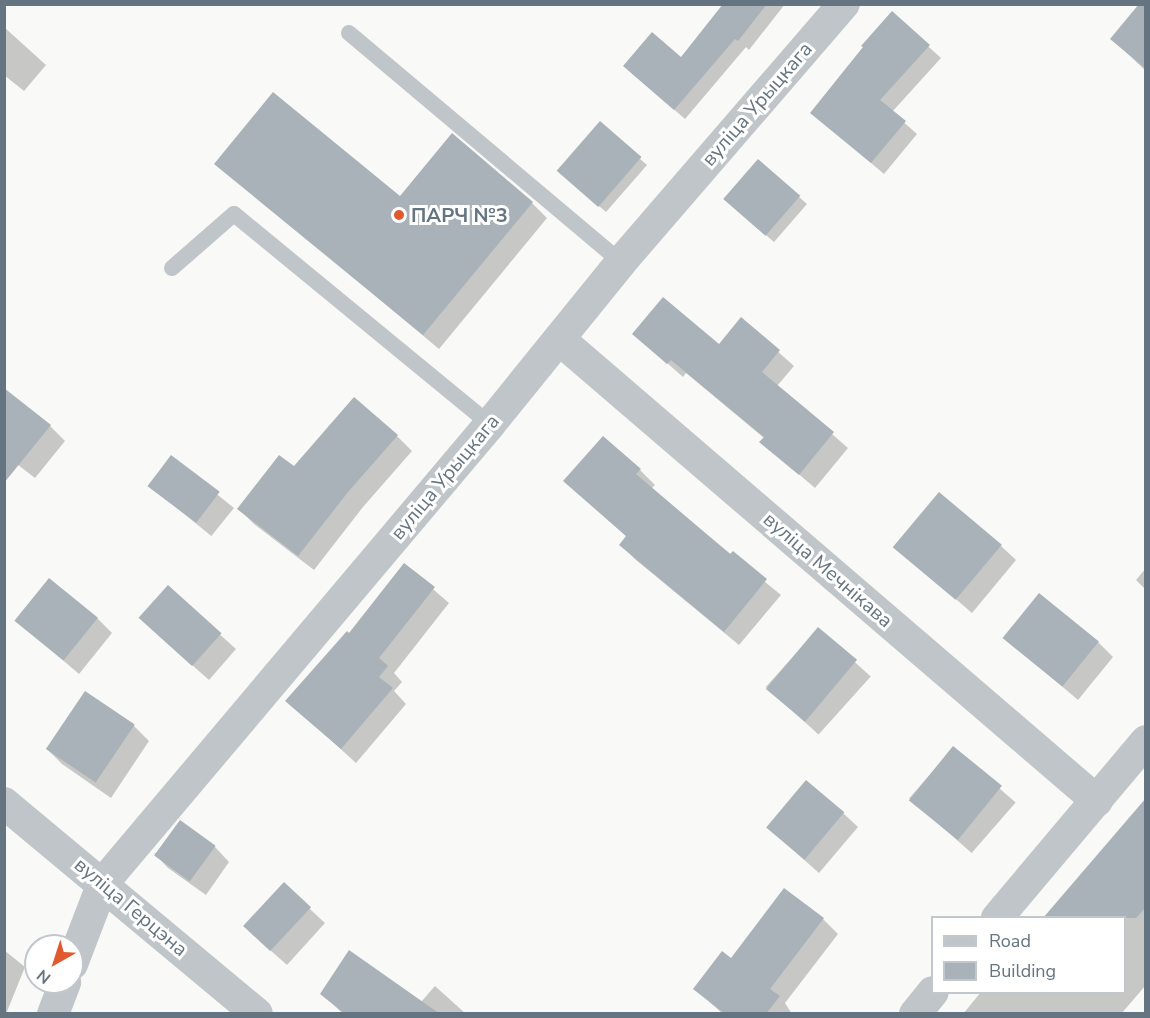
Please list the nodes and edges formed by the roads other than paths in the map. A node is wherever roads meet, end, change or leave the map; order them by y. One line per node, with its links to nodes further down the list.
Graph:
1 (844, 4): 3 (street, вуліца Урыцкага)
2 (349, 33): 3 (lane)
3 (621, 262): 5 (street, вуліца Урыцкага)
4 (172, 268): 6 (lane)
5 (559, 339): 6 (street, вуліца Урыцкага); 8 (street, вуліца Мечнікава)
6 (490, 424): 10 (street, вуліца Урыцкага)
7 (1146, 741): 8 (street)
8 (1097, 801): 11 (street)
9 (4, 802): 10 (street, вуліца Герцэна)
10 (103, 883): 12 (street, вуліца Урыцкага); 16 (street, вуліца Герцэна)
11 (999, 916)
12 (83, 934)
13 (60, 994): 15 (street)
14 (932, 994): 17 (street)
15 (53, 1014)
16 (257, 1014)
17 (915, 1014)

